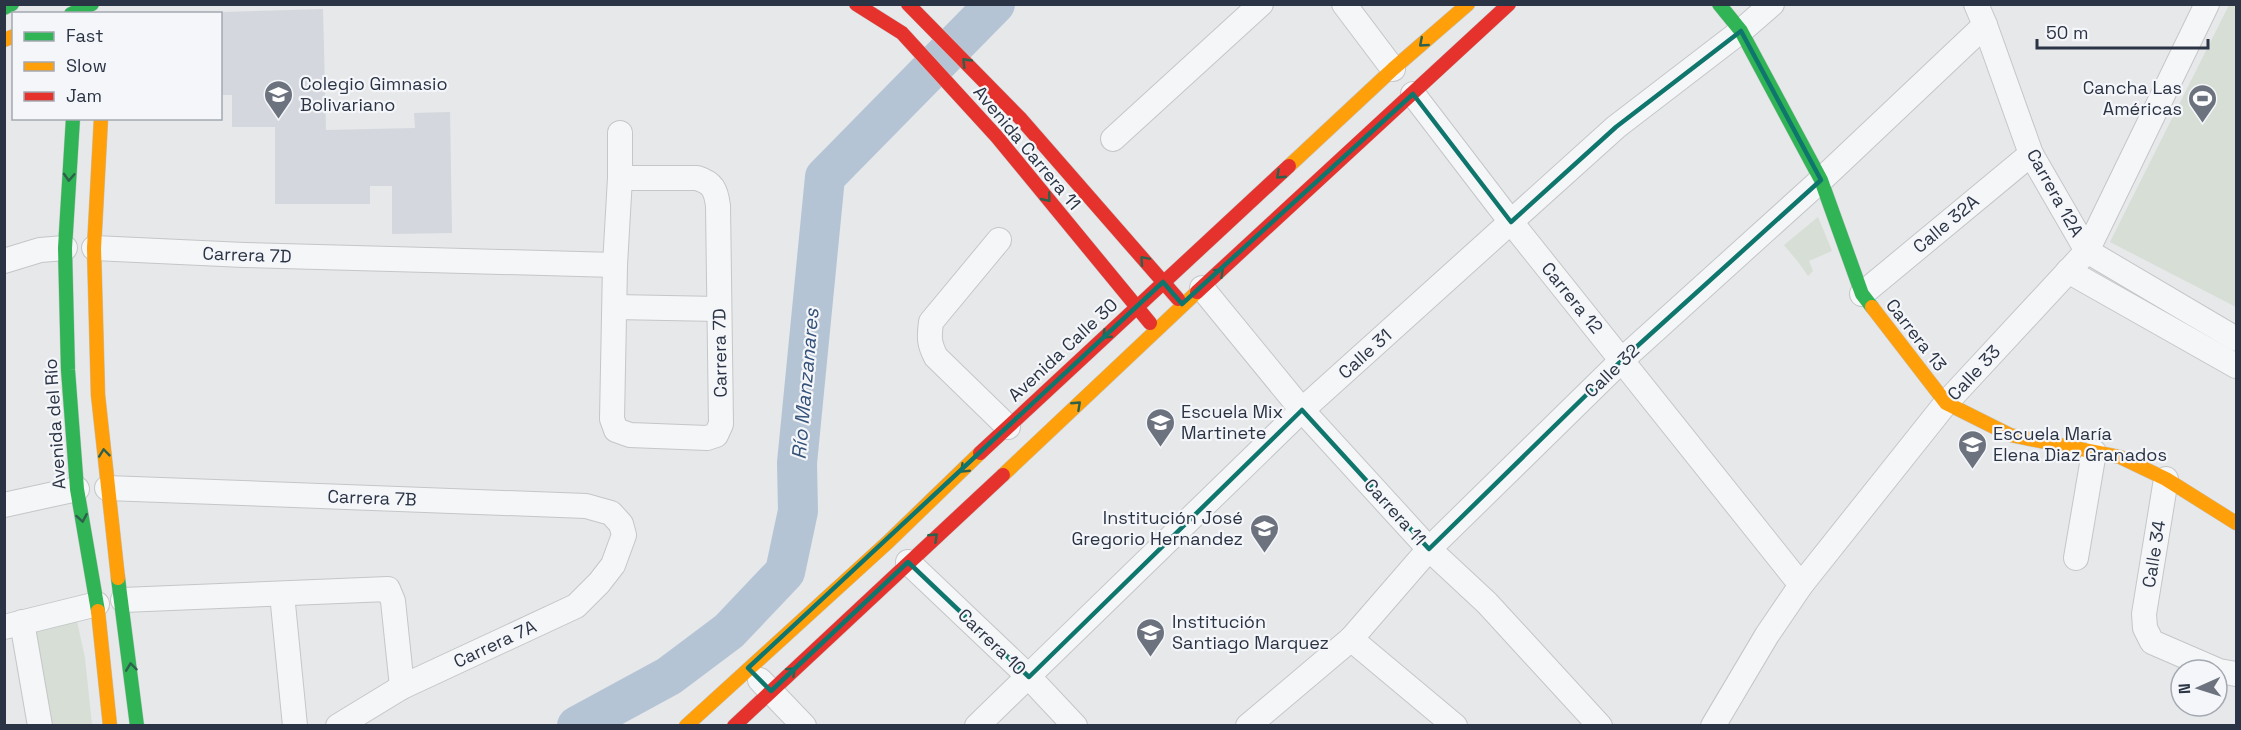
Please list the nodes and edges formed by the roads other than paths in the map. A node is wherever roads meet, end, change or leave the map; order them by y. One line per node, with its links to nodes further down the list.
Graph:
1 (12, 4): 11 (main road)
2 (856, 4): 36 (main road, Avenida Carrera 11, one-way to 36)
3 (1261, 4): 19 (street)
4 (1344, 4): 14 (street)
5 (1468, 4): 14 (main road, Avenida Calle 30, one-way to 14)
6 (1509, 4): 15 (main road)
7 (1719, 4): 13 (main road, Carrera 13)
8 (1772, 4): 13 (street, Calle 31)
9 (2207, 4): 27 (street, Calle 33)
10 (912, 7): 31 (main road, Avenida Carrera 11, one-way to 10)
11 (4, 8)
12 (1981, 15): 20 (street, Carrera 12A); 22 (street, Calle 32)
13 (1741, 31): 22 (main road, Carrera 13); 23 (street, Calle 31)
14 (1393, 69): 31 (main road, Avenida Calle 30, one-way to 31)
15 (1413, 94): 23 (street, Carrera 12); 32 (main road, one-way to 15)
16 (73, 120): 25 (main road, Avenida del Río, one-way to 25)
17 (101, 120): 26 (main road)
18 (620, 133): 21 (street)
19 (1113, 139)
20 (2031, 154): 27 (street, Carrera 12A); 33 (street, Calle 32A)
21 (620, 178): 29 (street, Carrera 7D); 37 (street, Carrera 7D)
22 (1821, 180): 33 (main road, Carrera 13); 40 (street, Calle 32)
23 (1511, 222): 40 (street, Carrera 12); 43 (street, Calle 31)
24 (999, 240): 44 (street)
25 (65, 248): 28 (street); 48 (main road, Avenida del Río)
26 (94, 248): 29 (street, Carrera 7D); 47 (main road, one-way to 26)
27 (2087, 251): 30 (street, Calle 33); 39 (street, Carrera 12A)
28 (4, 261)
29 (615, 264): 35 (street, Carrera 7D)
30 (2068, 271): 41 (street); 42 (street, Calle 33)
31 (1163, 282): 34 (main road, Avenida Carrera 11); 36 (main road, Avenida Calle 30)
32 (1202, 288): 34 (main road); 43 (street, Carrera 11)
33 (1862, 294): 42 (main road, Carrera 13)
34 (1182, 304): 38 (main road)
35 (615, 307): 37 (street); 37 (street, Carrera 7D)
36 (1137, 307): 38 (main road, Avenida Carrera 11); 44 (main road, Avenida Calle 30, one-way to 44)
37 (719, 309)
38 (1157, 331): 54 (main road, one-way to 38)
39 (2236, 339)
40 (1623, 359): 52 (street, Calle 32); 55 (street, Carrera 12)
41 (2236, 366)
42 (1946, 403): 45 (main road, Carrera 13); 55 (street, Calle 33)
43 (1302, 410): 52 (street, Carrera 11); 63 (street, Calle 31)
44 (1008, 427): 61 (main road, Avenida Calle 30, one-way to 61)
45 (2094, 452): 46 (main road, Carrera 13); 53 (street)
46 (2166, 480): 50 (main road, Carrera 13); 62 (street, Calle 34)
47 (107, 488): 51 (street, Carrera 7B); 57 (main road)
48 (77, 489): 49 (street); 58 (main road, Avenida del Río, one-way to 58)
49 (4, 504)
50 (2236, 523)
51 (624, 535): 64 (street, Carrera 7A)
52 (1429, 549): 60 (street, Calle 32); 78 (street, Carrera 11)
53 (2076, 558)
54 (908, 562): 63 (street, Carrera 10); 65 (main road, one-way to 54)
55 (1801, 585): 79 (street, Calle 33)
56 (282, 594): 57 (street); 64 (street); 69 (street)
57 (123, 600): 68 (main road, one-way to 57)
58 (97, 604): 59 (street); 67 (main road, Avenida del Río)
59 (13, 625): 66 (street)
60 (1352, 639): 76 (street, Calle 32); 77 (street)
61 (748, 668): 65 (street); 71 (main road, Avenida Calle 30)
62 (2236, 674)
63 (1029, 677): 74 (street, Calle 31); 75 (street, Carrera 10)
64 (402, 687): 70 (street, Carrera 7A)
65 (771, 691): 72 (main road); 73 (street)
66 (39, 726)
67 (110, 726)
68 (137, 726)
69 (294, 726)
70 (338, 726)
71 (686, 726)
72 (734, 726)
73 (804, 726)
74 (977, 726)
75 (1075, 726)
76 (1248, 726)
77 (1455, 726)
78 (1600, 726)
79 (1713, 726)

